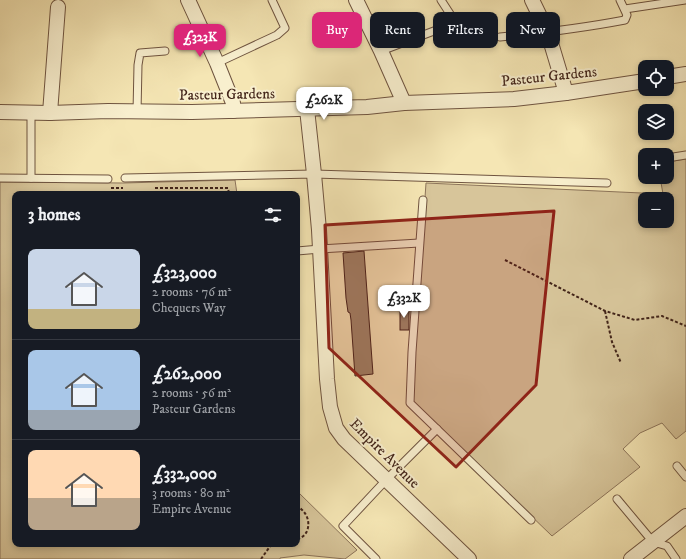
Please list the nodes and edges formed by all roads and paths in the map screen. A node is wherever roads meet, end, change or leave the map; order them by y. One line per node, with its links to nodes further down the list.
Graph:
1 (188, 0): 19 (street)
2 (272, 0): 19 (lane)
3 (356, 0): 18 (street)
4 (441, 0): 10 (lane)
5 (532, 0): 11 (street)
6 (620, 0): 9 (lane)
7 (685, 0): 9 (lane)
8 (55, 4): 30 (street)
9 (625, 9): 12 (lane)
10 (448, 12)
11 (538, 12)
12 (560, 30)
13 (433, 31): 18 (lane)
14 (506, 36): 15 (lane)
15 (500, 37)
16 (553, 48): 23 (street)
17 (165, 51): 29 (lane)
18 (381, 51): 24 (street)
19 (217, 63): 26 (street)
20 (686, 74): 21 (street)
21 (674, 77)
22 (638, 82): 23 (street, Pasteur Gardens)
23 (566, 94): 24 (street, Pasteur Gardens)
24 (404, 103): 25 (street, Pasteur Gardens)
25 (307, 109): 26 (street, Pasteur Gardens); 33 (street, Empire Avenue)
26 (233, 111): 29 (street, Pasteur Gardens)
27 (0, 112): 28 (street, Pasteur Gardens)
28 (31, 112): 30 (street, Pasteur Gardens); 35 (lane)
29 (137, 112): 30 (street, Pasteur Gardens)
30 (50, 113)
31 (686, 155): 32 (lane)
32 (674, 157)
33 (314, 174): 36 (lane); 38 (lane); 41 (street, Empire Avenue)
34 (0, 178): 35 (lane)
35 (31, 178): 37 (lane)
36 (125, 178)
37 (108, 179)
38 (607, 183)
39 (423, 200): 40 (lane)
40 (419, 243): 41 (lane); 47 (lane)
41 (320, 249): 42 (lane); 50 (street, Empire Avenue)
42 (300, 251)
43 (505, 260): 44 (path)
44 (605, 310): 45 (path); 46 (path)
45 (686, 326)
46 (621, 363)
47 (437, 429): 50 (lane); 54 (lane)
48 (677, 466): 49 (lane)
49 (686, 478)
50 (387, 479): 59 (lane); 60 (street, Empire Avenue)
51 (617, 499): 56 (lane)
52 (300, 508): 55 (path)
53 (686, 516): 56 (street)
54 (531, 520)
55 (300, 538)
56 (653, 542): 61 (street); 62 (lane)
57 (268, 547): 58 (path)
58 (261, 559)
59 (376, 559)
60 (469, 559)
61 (631, 559)
62 (676, 559)

